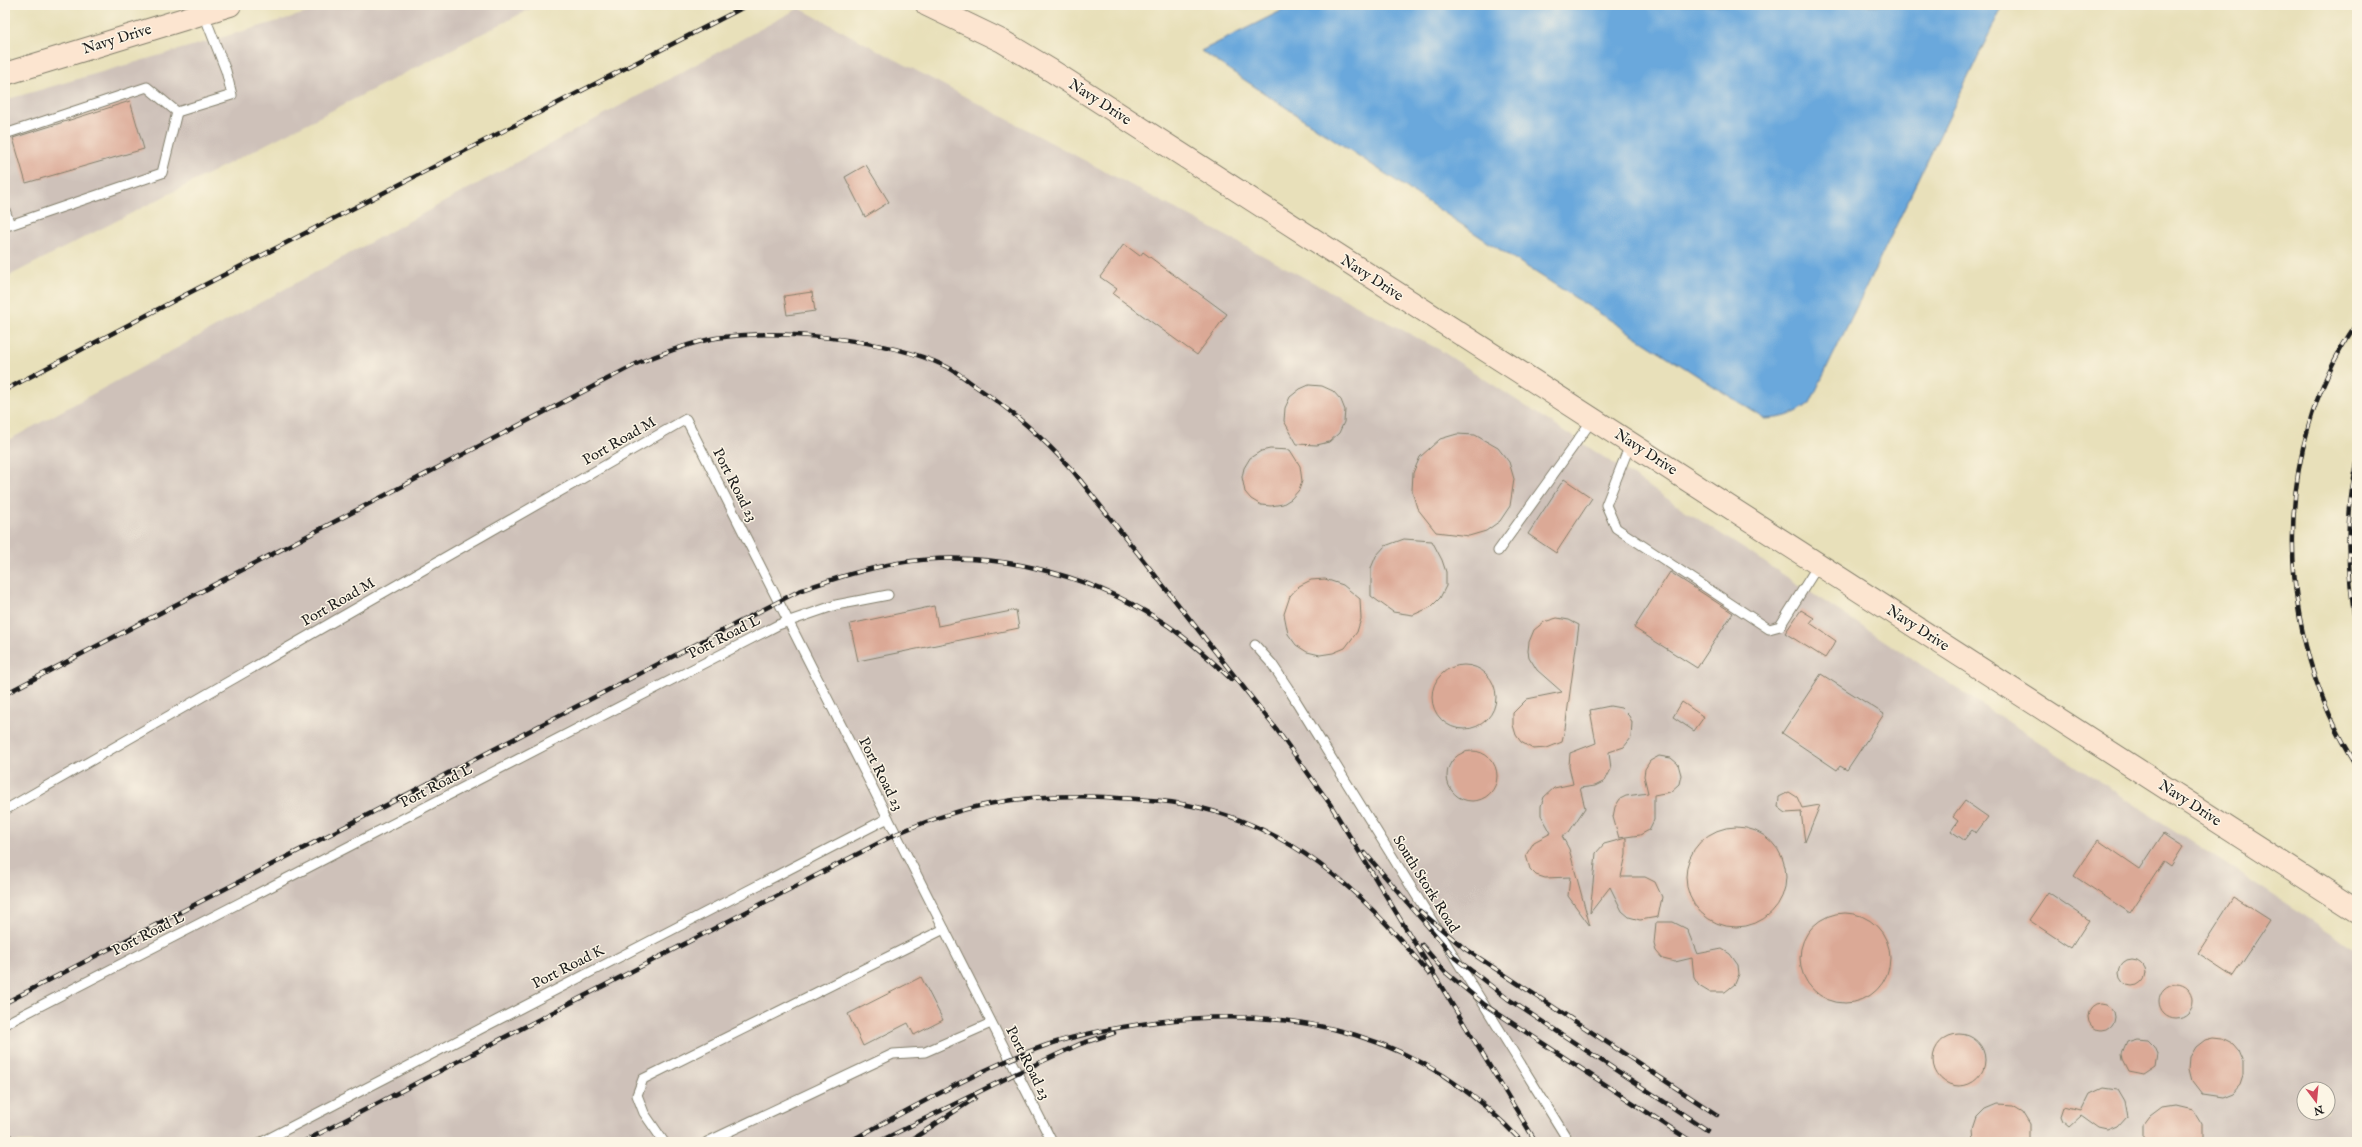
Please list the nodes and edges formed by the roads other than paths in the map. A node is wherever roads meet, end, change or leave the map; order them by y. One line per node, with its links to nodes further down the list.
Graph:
1 (230, 5): 3 (street, Navy Drive)
2 (927, 5): 8 (street, Navy Drive)
3 (203, 9): 4 (street, Navy Drive); 5 (lane)
4 (5, 74)
5 (176, 112): 6 (lane); 7 (lane)
6 (5, 134)
7 (5, 210)
8 (1594, 418): 10 (street, Navy Drive); 11 (lane)
9 (686, 419): 14 (lane, Port Road 23); 16 (lane, Port Road M)
10 (1631, 442): 12 (street, Navy Drive); 12 (lane)
11 (1498, 551)
12 (1819, 564): 18 (street, Navy Drive)
13 (888, 595): 14 (lane, Port Road L)
14 (788, 621): 17 (lane, Port Road 23); 21 (lane, Port Road L)
15 (1254, 645): 28 (lane, South Stork Road)
16 (5, 810)
17 (888, 818): 19 (lane, Port Road 23); 24 (lane, Port Road K)
18 (2357, 911)
19 (944, 929): 20 (lane, Port Road 23); 25 (lane)
20 (992, 1023): 26 (lane); 27 (lane, Port Road 23)
21 (5, 1024)
22 (5, 1134): 23 (lane)
23 (9, 1142)
24 (262, 1142)
25 (664, 1142)
26 (707, 1142)
27 (1052, 1142)
28 (1569, 1142)

